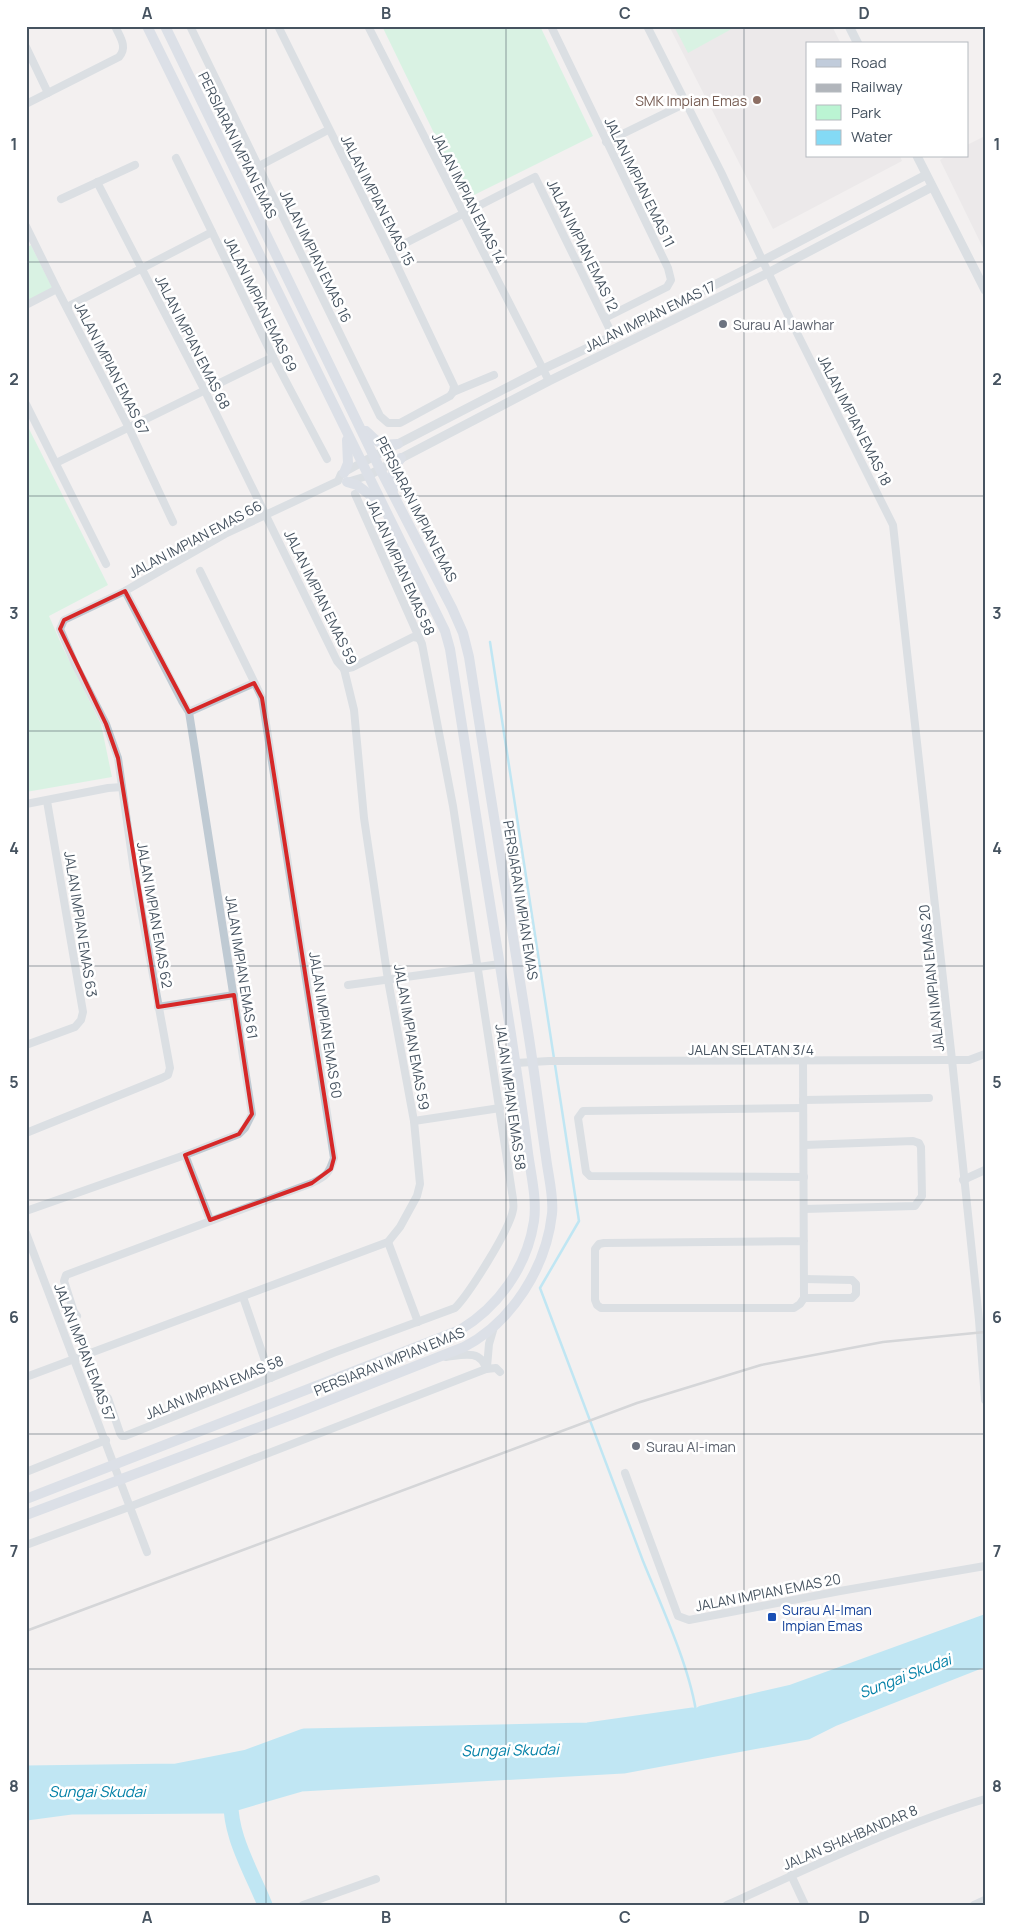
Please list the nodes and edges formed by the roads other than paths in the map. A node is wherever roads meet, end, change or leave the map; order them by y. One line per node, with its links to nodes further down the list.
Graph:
1 (115, 26): 12 (street)
2 (147, 26): 47 (main road, PERSIARAN IMPIAN EMAS)
3 (165, 26): 45 (main road, PERSIARAN IMPIAN EMAS)
4 (190, 26): 20 (street, JALAN IMPIAN EMAS 16)
5 (278, 26): 15 (street, JALAN IMPIAN EMAS 15)
6 (368, 26): 25 (street, JALAN IMPIAN EMAS 14)
7 (551, 26): 16 (street, JALAN IMPIAN EMAS 11)
8 (647, 26): 14 (street, JALAN IMPIAN EMAS 18)
9 (849, 26): 10 (street)
10 (857, 42)
11 (26, 47): 12 (street)
12 (48, 93): 13 (street)
13 (26, 104)
14 (686, 104): 16 (street); 29 (street, JALAN IMPIAN EMAS 18)
15 (328, 130): 20 (street); 28 (street, JALAN IMPIAN EMAS 15)
16 (606, 142): 36 (street, JALAN IMPIAN EMAS 11)
17 (176, 158): 27 (street, JALAN IMPIAN EMAS 69)
18 (917, 158): 21 (street)
19 (135, 165): 22 (street)
20 (259, 166): 42 (street, JALAN IMPIAN EMAS 16)
21 (926, 175): 23 (street); 29 (street, JALAN IMPIAN EMAS 17)
22 (98, 182): 24 (street); 30 (street, JALAN IMPIAN EMAS 68)
23 (932, 188): 31 (street, JALAN IMPIAN EMAS 17); 33 (street)
24 (61, 199)
25 (463, 213): 28 (street, JALAN IMPIAN EMAS 12); 36 (street, JALAN IMPIAN EMAS 12); 39 (street, JALAN IMPIAN EMAS 14)
26 (26, 226): 32 (street, JALAN IMPIAN EMAS 67)
27 (212, 232): 30 (street); 38 (street, JALAN IMPIAN EMAS 69)
28 (390, 251): 42 (street, JALAN IMPIAN EMAS 15)
29 (762, 261): 31 (street, JALAN IMPIAN EMAS 18); 37 (street, JALAN IMPIAN EMAS 17)
30 (141, 268): 35 (street); 43 (street, JALAN IMPIAN EMAS 68)
31 (768, 273): 41 (street, JALAN IMPIAN EMAS 17); 62 (street, JALAN IMPIAN EMAS 18)
32 (57, 289): 34 (street); 35 (street, JALAN IMPIAN EMAS 67)
33 (985, 290)
34 (26, 304)
35 (67, 307): 46 (street, JALAN IMPIAN EMAS 67)
36 (605, 318): 37 (street, JALAN IMPIAN EMAS 12)
37 (613, 336): 39 (street, JALAN IMPIAN EMAS 17)
38 (273, 358): 43 (street); 51 (street, JALAN IMPIAN EMAS 69)
39 (543, 370): 41 (street, JALAN IMPIAN EMAS 14); 48 (street, JALAN IMPIAN EMAS 17)
40 (494, 375): 42 (street, JALAN IMPIAN EMAS 16)
41 (549, 381): 50 (street, JALAN IMPIAN EMAS 17)
42 (453, 389)
43 (205, 391): 46 (street); 60 (street, JALAN IMPIAN EMAS 68)
44 (26, 404): 52 (street)
45 (358, 423): 48 (main road); 49 (main road, PERSIARAN IMPIAN EMAS)
46 (129, 428): 52 (street); 61 (street, JALAN IMPIAN EMAS 67)
47 (346, 431): 53 (main road, PERSIARAN IMPIAN EMAS); 56 (main road)
48 (398, 444): 49 (street, JALAN IMPIAN EMAS 17)
49 (374, 457): 53 (street, JALAN IMPIAN EMAS 17); 54 (main road, PERSIARAN IMPIAN EMAS)
50 (401, 458): 54 (street, JALAN IMPIAN EMAS 17); 57 (main road)
51 (327, 459)
52 (56, 463): 63 (street)
53 (361, 463): 55 (main road, PERSIARAN IMPIAN EMAS); 56 (street, JALAN IMPIAN EMAS 66)
54 (380, 469): 55 (street, JALAN IMPIAN EMAS 17); 57 (main road, PERSIARAN IMPIAN EMAS)
55 (367, 476): 56 (street, JALAN IMPIAN EMAS 66); 59 (main road, PERSIARAN IMPIAN EMAS)
56 (343, 478): 59 (main road); 60 (street, JALAN IMPIAN EMAS 66)
57 (394, 493): 84 (main road, PERSIARAN IMPIAN EMAS)
58 (355, 494): 67 (street, JALAN IMPIAN EMAS 58)
59 (382, 505): 74 (main road, PERSIARAN IMPIAN EMAS)
60 (266, 514): 65 (street, JALAN IMPIAN EMAS 66); 68 (street, JALAN IMPIAN EMAS 59)
61 (173, 522)
62 (897, 555): 82 (street, JALAN IMPIAN EMAS 20)
63 (106, 564)
64 (200, 571): 69 (street, JALAN IMPIAN EMAS 60)
65 (125, 591): 66 (street, JALAN IMPIAN EMAS 66); 70 (street, JALAN IMPIAN EMAS 61)
66 (64, 620): 71 (street, JALAN IMPIAN EMAS 62)
67 (419, 638): 68 (street); 75 (street, JALAN IMPIAN EMAS 58)
68 (344, 669): 76 (street, JALAN IMPIAN EMAS 59)
69 (254, 683): 70 (street); 98 (street, JALAN IMPIAN EMAS 60)
70 (190, 712): 78 (street, JALAN IMPIAN EMAS 61)
71 (122, 787): 72 (street); 79 (street, JALAN IMPIAN EMAS 62)
72 (48, 801): 73 (street); 80 (street, JALAN IMPIAN EMAS 63)
73 (26, 804)
74 (500, 964): 75 (street); 85 (main road, PERSIARAN IMPIAN EMAS)
75 (479, 967): 76 (street); 88 (street, JALAN IMPIAN EMAS 58)
76 (388, 980): 77 (street); 89 (street, JALAN IMPIAN EMAS 59)
77 (348, 985)
78 (234, 995): 79 (street); 92 (street, JALAN IMPIAN EMAS 61)
79 (158, 1007): 90 (street, JALAN IMPIAN EMAS 62)
80 (26, 1044)
81 (985, 1054): 82 (street, JALAN SELATAN 3/4)
82 (952, 1060): 83 (street, JALAN SELATAN 3/4); 95 (street, JALAN IMPIAN EMAS 20)
83 (803, 1061): 84 (street, JALAN SELATAN 3/4); 87 (street)
84 (533, 1062): 85 (street, JALAN SELATAN 3/4); 107 (main road, PERSIARAN IMPIAN EMAS)
85 (516, 1063): 117 (main road, PERSIARAN IMPIAN EMAS)
86 (929, 1098): 87 (street)
87 (803, 1104): 91 (street); 94 (street)
88 (500, 1108): 89 (street); 106 (street, JALAN IMPIAN EMAS 58)
89 (414, 1121): 101 (street, JALAN IMPIAN EMAS 59)
90 (26, 1133)
91 (804, 1145): 94 (street); 96 (street)
92 (185, 1155): 97 (street, JALAN IMPIAN EMAS 61); 98 (street)
93 (985, 1170): 95 (street)
94 (804, 1176): 96 (street)
95 (963, 1180): 115 (street, JALAN IMPIAN EMAS 20)
96 (804, 1209): 100 (street)
97 (26, 1211)
98 (210, 1220): 105 (street, JALAN IMPIAN EMAS 60)
99 (26, 1234): 109 (street, JALAN IMPIAN EMAS 57)
100 (804, 1241): 102 (street); 104 (street)
101 (388, 1242): 103 (street); 106 (street)
102 (804, 1278): 104 (street); 104 (street)
103 (243, 1297): 109 (street); 113 (street)
104 (804, 1298)
105 (77, 1316)
106 (418, 1322): 113 (street, JALAN IMPIAN EMAS 58)
107 (497, 1323): 108 (main road, PERSIARAN IMPIAN EMAS); 110 (street)
108 (435, 1358): 110 (street); 120 (main road, PERSIARAN IMPIAN EMAS)
109 (74, 1359): 112 (street); 116 (street, JALAN IMPIAN EMAS 57)
110 (486, 1369): 111 (street); 122 (street)
111 (500, 1372)
112 (26, 1377)
113 (271, 1378): 114 (street, JALAN IMPIAN EMAS 58)
114 (108, 1398)
115 (985, 1400)
116 (106, 1440): 117 (street, JALAN IMPIAN EMAS 57); 118 (street)
117 (114, 1466): 120 (street, JALAN IMPIAN EMAS 57); 121 (main road, PERSIARAN IMPIAN EMAS)
118 (26, 1472)
119 (625, 1473): 126 (street, JALAN IMPIAN EMAS 20)
120 (119, 1479): 122 (street, JALAN IMPIAN EMAS 57); 123 (main road, PERSIARAN IMPIAN EMAS)
121 (26, 1500)
122 (129, 1507): 124 (street); 125 (street, JALAN IMPIAN EMAS 57)
123 (26, 1515)
124 (26, 1545)
125 (147, 1552)
126 (985, 1566)
127 (985, 1800): 128 (street, JALAN SHAHBANDAR 8)
128 (791, 1875): 132 (street, JALAN SHAHBANDAR 8); 133 (street)
129 (376, 1879): 131 (street)
130 (985, 1900): 134 (street)
131 (303, 1905)
132 (727, 1905)
133 (805, 1905)
134 (974, 1905)

